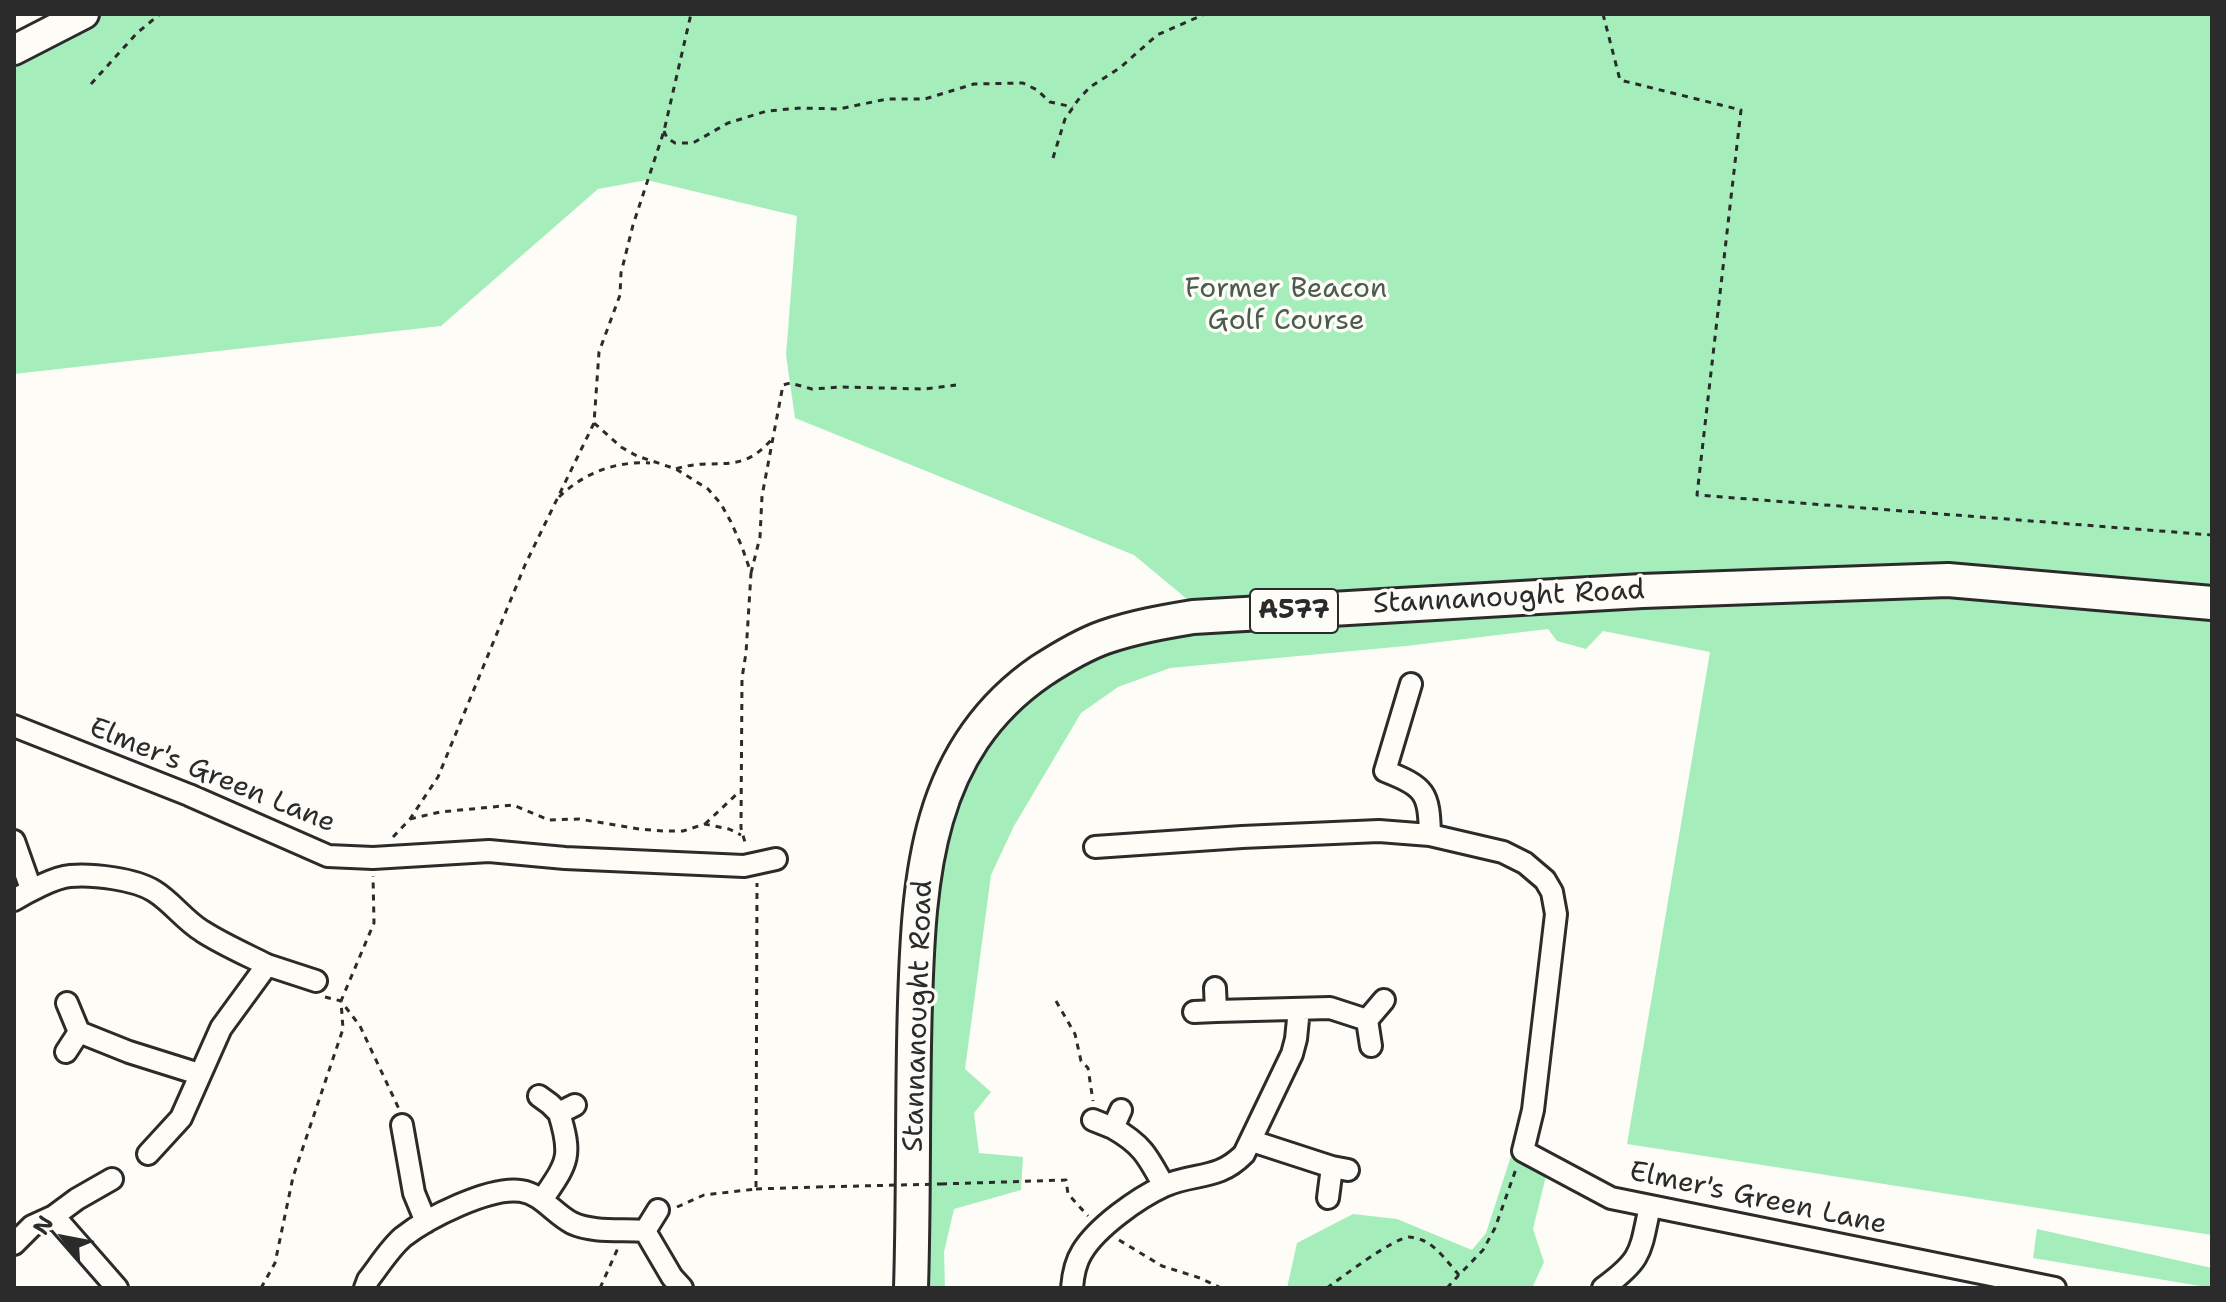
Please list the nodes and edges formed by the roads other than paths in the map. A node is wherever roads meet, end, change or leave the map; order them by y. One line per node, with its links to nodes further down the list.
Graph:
1 (84, 14): 2 (street)
2 (14, 50)
3 (2212, 603): 42 (main road, Stannanought Road / A577)
4 (1411, 684): 6 (street)
5 (14, 726): 9 (street, Elmer's Green Lane)
6 (1430, 835): 8 (street); 33 (street, Elmer's Green Lane)
7 (14, 841): 10 (street)
8 (1095, 847)
9 (766, 861)
10 (22, 895): 11 (street)
11 (267, 965): 12 (street); 23 (street)
12 (316, 981)
13 (1215, 988): 17 (street)
14 (1384, 1000): 19 (street)
15 (67, 1003): 20 (street)
16 (1299, 1009): 17 (street); 19 (street); 27 (street)
17 (1216, 1011): 18 (street)
18 (1194, 1012)
19 (1367, 1020): 21 (street)
20 (79, 1032): 22 (street); 23 (street)
21 (1371, 1046)
22 (66, 1052)
23 (199, 1074): 28 (street)
24 (539, 1096): 32 (street)
25 (1093, 1120): 30 (street)
26 (402, 1125): 36 (street)
27 (1252, 1141): 30 (street); 31 (street)
28 (148, 1154)
29 (112, 1179): 35 (street)
30 (1164, 1186): 43 (street)
31 (1328, 1198)
32 (542, 1200): 36 (street); 37 (street)
33 (1650, 1206): 44 (street); 45 (street, Elmer's Green Lane)
34 (658, 1210): 37 (street)
35 (54, 1216): 38 (street); 39 (street)
36 (426, 1222): 40 (street)
37 (636, 1230): 41 (street)
38 (14, 1244)
39 (117, 1288)
40 (365, 1288)
41 (682, 1288)
42 (911, 1288)
43 (1072, 1288)
44 (1603, 1288)
45 (2055, 1288)

